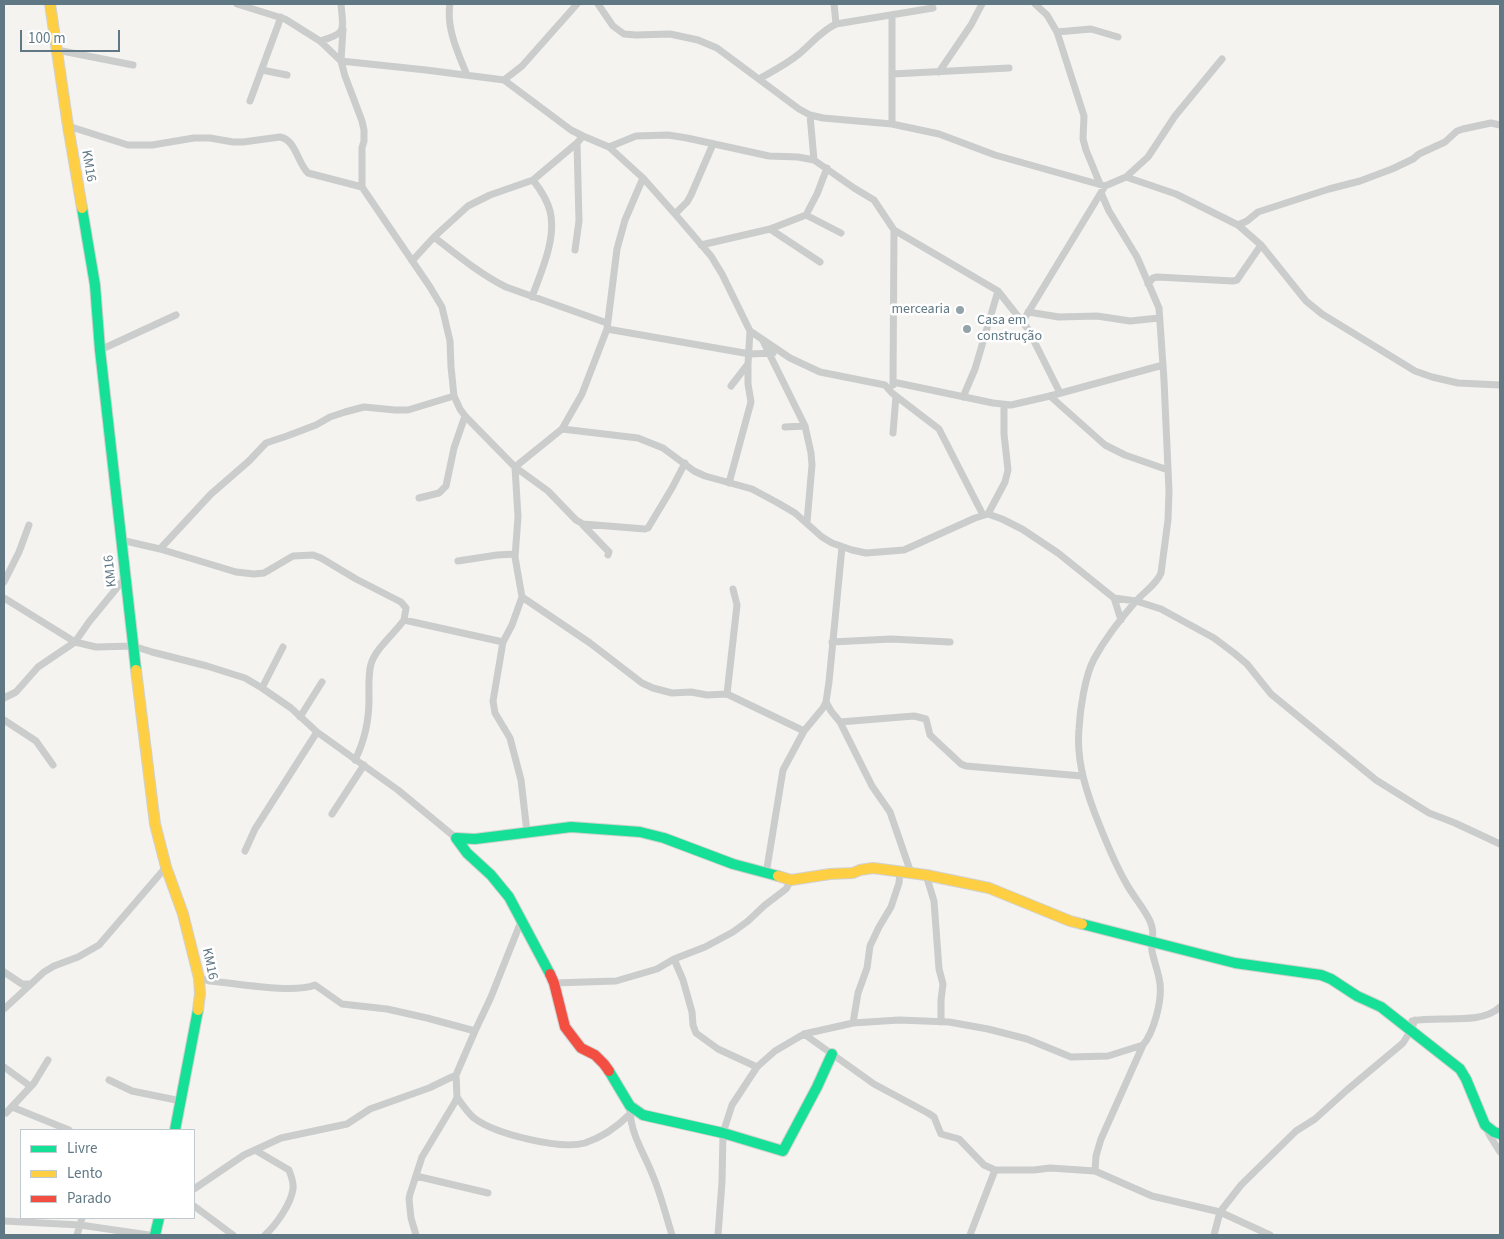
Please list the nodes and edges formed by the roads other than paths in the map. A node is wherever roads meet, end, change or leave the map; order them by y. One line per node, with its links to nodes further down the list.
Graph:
1 (50, 4): 18 (street, KM16)
2 (237, 4): 12 (street)
3 (341, 4): 14 (street)
4 (450, 4): 27 (street)
5 (577, 4): 29 (street)
6 (598, 4): 28 (street)
7 (834, 4): 13 (street)
8 (982, 4): 24 (street)
9 (1035, 4): 15 (street)
10 (933, 8): 11 (street)
11 (892, 15): 13 (street); 25 (street)
12 (281, 17): 17 (street); 23 (street)
13 (836, 24): 28 (street)
14 (342, 29): 17 (street); 20 (street)
15 (1057, 32): 16 (street); 44 (street)
16 (1118, 37)
17 (320, 41): 20 (street)
18 (57, 50): 21 (street); 34 (street, KM16)
19 (1222, 59): 41 (street)
20 (341, 61): 27 (street); 45 (street)
21 (133, 65)
22 (1009, 68): 24 (street)
23 (262, 70): 26 (street); 30 (street)
24 (939, 72): 25 (street)
25 (892, 74): 32 (street)
26 (287, 75)
27 (467, 75): 29 (street)
28 (759, 79): 31 (street)
29 (504, 80): 35 (street)
30 (250, 101)
31 (810, 115): 32 (street); 39 (street)
32 (892, 124): 44 (street)
33 (1500, 125): 49 (street)
34 (68, 126): 45 (street); 69 (street, KM16)
35 (582, 136): 36 (street); 38 (street)
36 (577, 143): 43 (street); 56 (street)
37 (713, 144): 38 (street); 39 (street); 47 (street)
38 (609, 147): 42 (street)
39 (814, 160): 40 (street)
40 (827, 168): 48 (street); 51 (street)
41 (1126, 176): 44 (street); 49 (street)
42 (643, 178): 47 (street); 66 (street)
43 (533, 180): 53 (street); 61 (street)
44 (1103, 185): 46 (street)
45 (362, 187): 57 (street)
46 (1101, 193): 59 (street); 62 (street)
47 (675, 214): 54 (street)
48 (806, 215): 50 (street); 52 (street)
49 (1238, 225): 55 (street)
50 (770, 229): 54 (street); 58 (street)
51 (894, 230): 60 (street); 75 (street)
52 (841, 233)
53 (434, 237): 57 (street); 61 (street)
54 (701, 245): 67 (street)
55 (1261, 245): 59 (street); 76 (street)
56 (575, 250)
57 (412, 262): 80 (street)
58 (820, 262)
59 (1148, 284): 64 (street)
60 (998, 291): 65 (street); 82 (street)
61 (532, 297): 66 (street)
62 (1028, 312): 64 (street); 65 (street)
63 (176, 315): 69 (street)
64 (1159, 318): 74 (street)
65 (1022, 321): 78 (street)
66 (607, 326): 71 (street); 87 (street)
67 (750, 331): 68 (street); 71 (street)
68 (762, 340): 70 (street); 72 (street)
69 (100, 350): 98 (street, KM16)
70 (783, 352): 72 (street); 79 (street)
71 (750, 354): 72 (street); 73 (street)
72 (770, 354): 85 (street)
73 (748, 364): 77 (street); 92 (street)
74 (1163, 365): 78 (street); 91 (street)
75 (893, 382): 79 (street); 82 (street)
76 (1500, 385)
77 (731, 386)
78 (1060, 393): 81 (street)
79 (894, 394): 88 (street); 94 (street)
80 (454, 396): 84 (street); 100 (street)
81 (1050, 396): 83 (street); 91 (street)
82 (963, 397): 83 (street)
83 (1004, 405): 94 (street)
84 (465, 416): 90 (street); 93 (street)
85 (805, 426): 86 (street); 95 (street)
86 (785, 428)
87 (562, 429): 89 (street); 90 (street)
88 (893, 433)
89 (685, 463): 92 (street); 96 (street)
90 (515, 467): 96 (street); 101 (street)
91 (1168, 470): 110 (street)
92 (729, 483): 95 (street)
93 (419, 498)
94 (985, 515): 99 (street); 109 (street)
95 (807, 522): 99 (street)
96 (583, 524): 102 (street)
97 (28, 525): 105 (street)
98 (121, 540): 100 (street); 104 (street, KM16)
99 (842, 547): 115 (street)
100 (160, 549): 111 (street)
101 (515, 554): 103 (street); 107 (street)
102 (608, 555)
103 (458, 561)
104 (125, 578): 113 (street); 117 (street, KM16)
105 (4, 582)
106 (733, 588): 121 (street)
107 (522, 597): 114 (street); 121 (street)
108 (4, 598): 113 (street)
109 (1114, 598): 110 (street); 112 (street)
110 (1136, 600): 112 (street); 137 (street)
111 (404, 620): 114 (street); 129 (street)
112 (1121, 620): 132 (street)
113 (75, 642): 117 (street); 122 (street)
114 (503, 642): 134 (street)
115 (832, 642): 116 (street); 123 (street)
116 (950, 642)
117 (134, 646): 120 (street); 140 (street, KM16)
118 (283, 647): 120 (street)
119 (322, 682): 124 (street)
120 (262, 688): 124 (street)
121 (727, 694): 127 (street)
122 (4, 698)
123 (826, 702): 126 (street); 127 (street)
124 (300, 717): 128 (street)
125 (4, 720): 130 (street)
126 (840, 722): 132 (street); 142 (street)
127 (804, 731): 143 (street)
128 (317, 732): 129 (street); 138 (street)
129 (356, 760): 131 (street)
130 (53, 765)
131 (364, 766): 133 (street); 135 (street)
132 (1082, 776): 147 (street)
133 (332, 814)
134 (527, 832): 136 (street); 143 (street)
135 (456, 838): 136 (street); 139 (street)
136 (474, 839): 139 (street)
137 (1500, 844)
138 (245, 851)
139 (467, 853): 146 (street)
140 (166, 867): 150 (street, KM16); 152 (street)
141 (900, 872): 142 (street); 145 (street); 156 (street)
142 (912, 873): 144 (street)
143 (766, 874): 145 (street)
144 (926, 875): 147 (street); 155 (street)
145 (791, 880): 148 (street)
146 (522, 919): 151 (street); 158 (street)
147 (1152, 943): 157 (street); 160 (street)
148 (674, 959): 151 (street); 164 (street)
149 (4, 972): 152 (street)
150 (199, 978): 158 (street); 171 (street, KM16)
151 (554, 983): 173 (street)
152 (30, 984): 154 (street)
153 (1500, 1006): 157 (street)
154 (4, 1009)
155 (941, 1022): 156 (street); 160 (street)
156 (853, 1023): 159 (street)
157 (1413, 1025): 175 (street); 188 (street)
158 (475, 1031): 165 (street)
159 (804, 1034): 161 (street); 164 (street)
160 (1143, 1045): 183 (street)
161 (832, 1054): 178 (street); 182 (street)
162 (48, 1060): 168 (street)
163 (4, 1067): 168 (street)
164 (758, 1067): 178 (street)
165 (456, 1075): 167 (street); 169 (street)
166 (109, 1080): 171 (street)
167 (444, 1082): 169 (street); 180 (street)
168 (30, 1086): 172 (street)
169 (456, 1086): 170 (street)
170 (457, 1097): 173 (street); 184 (street)
171 (181, 1101): 177 (street, KM16)
172 (12, 1107): 174 (street); 176 (street)
173 (630, 1110): 178 (street); 198 (street)
174 (6, 1113)
175 (1485, 1125): 179 (street); 181 (street)
176 (67, 1129)
177 (175, 1129)
178 (723, 1133): 199 (street)
179 (1500, 1134)
180 (254, 1150): 185 (street); 196 (street)
181 (1500, 1152)
182 (995, 1170): 183 (street); 200 (street)
183 (1095, 1171): 188 (street)
184 (416, 1176): 186 (street); 197 (street)
185 (195, 1188)
186 (488, 1193)
187 (195, 1207): 195 (street)
188 (1220, 1212): 201 (street); 202 (street)
189 (159, 1219): 194 (street)
190 (4, 1221): 191 (street)
191 (81, 1221): 192 (street); 193 (street)
192 (77, 1235)
193 (149, 1235)
194 (155, 1235)
195 (233, 1235)
196 (265, 1235)
197 (416, 1235)
198 (672, 1235)
199 (718, 1235)
200 (970, 1235)
201 (1214, 1235)
202 (1270, 1235)

